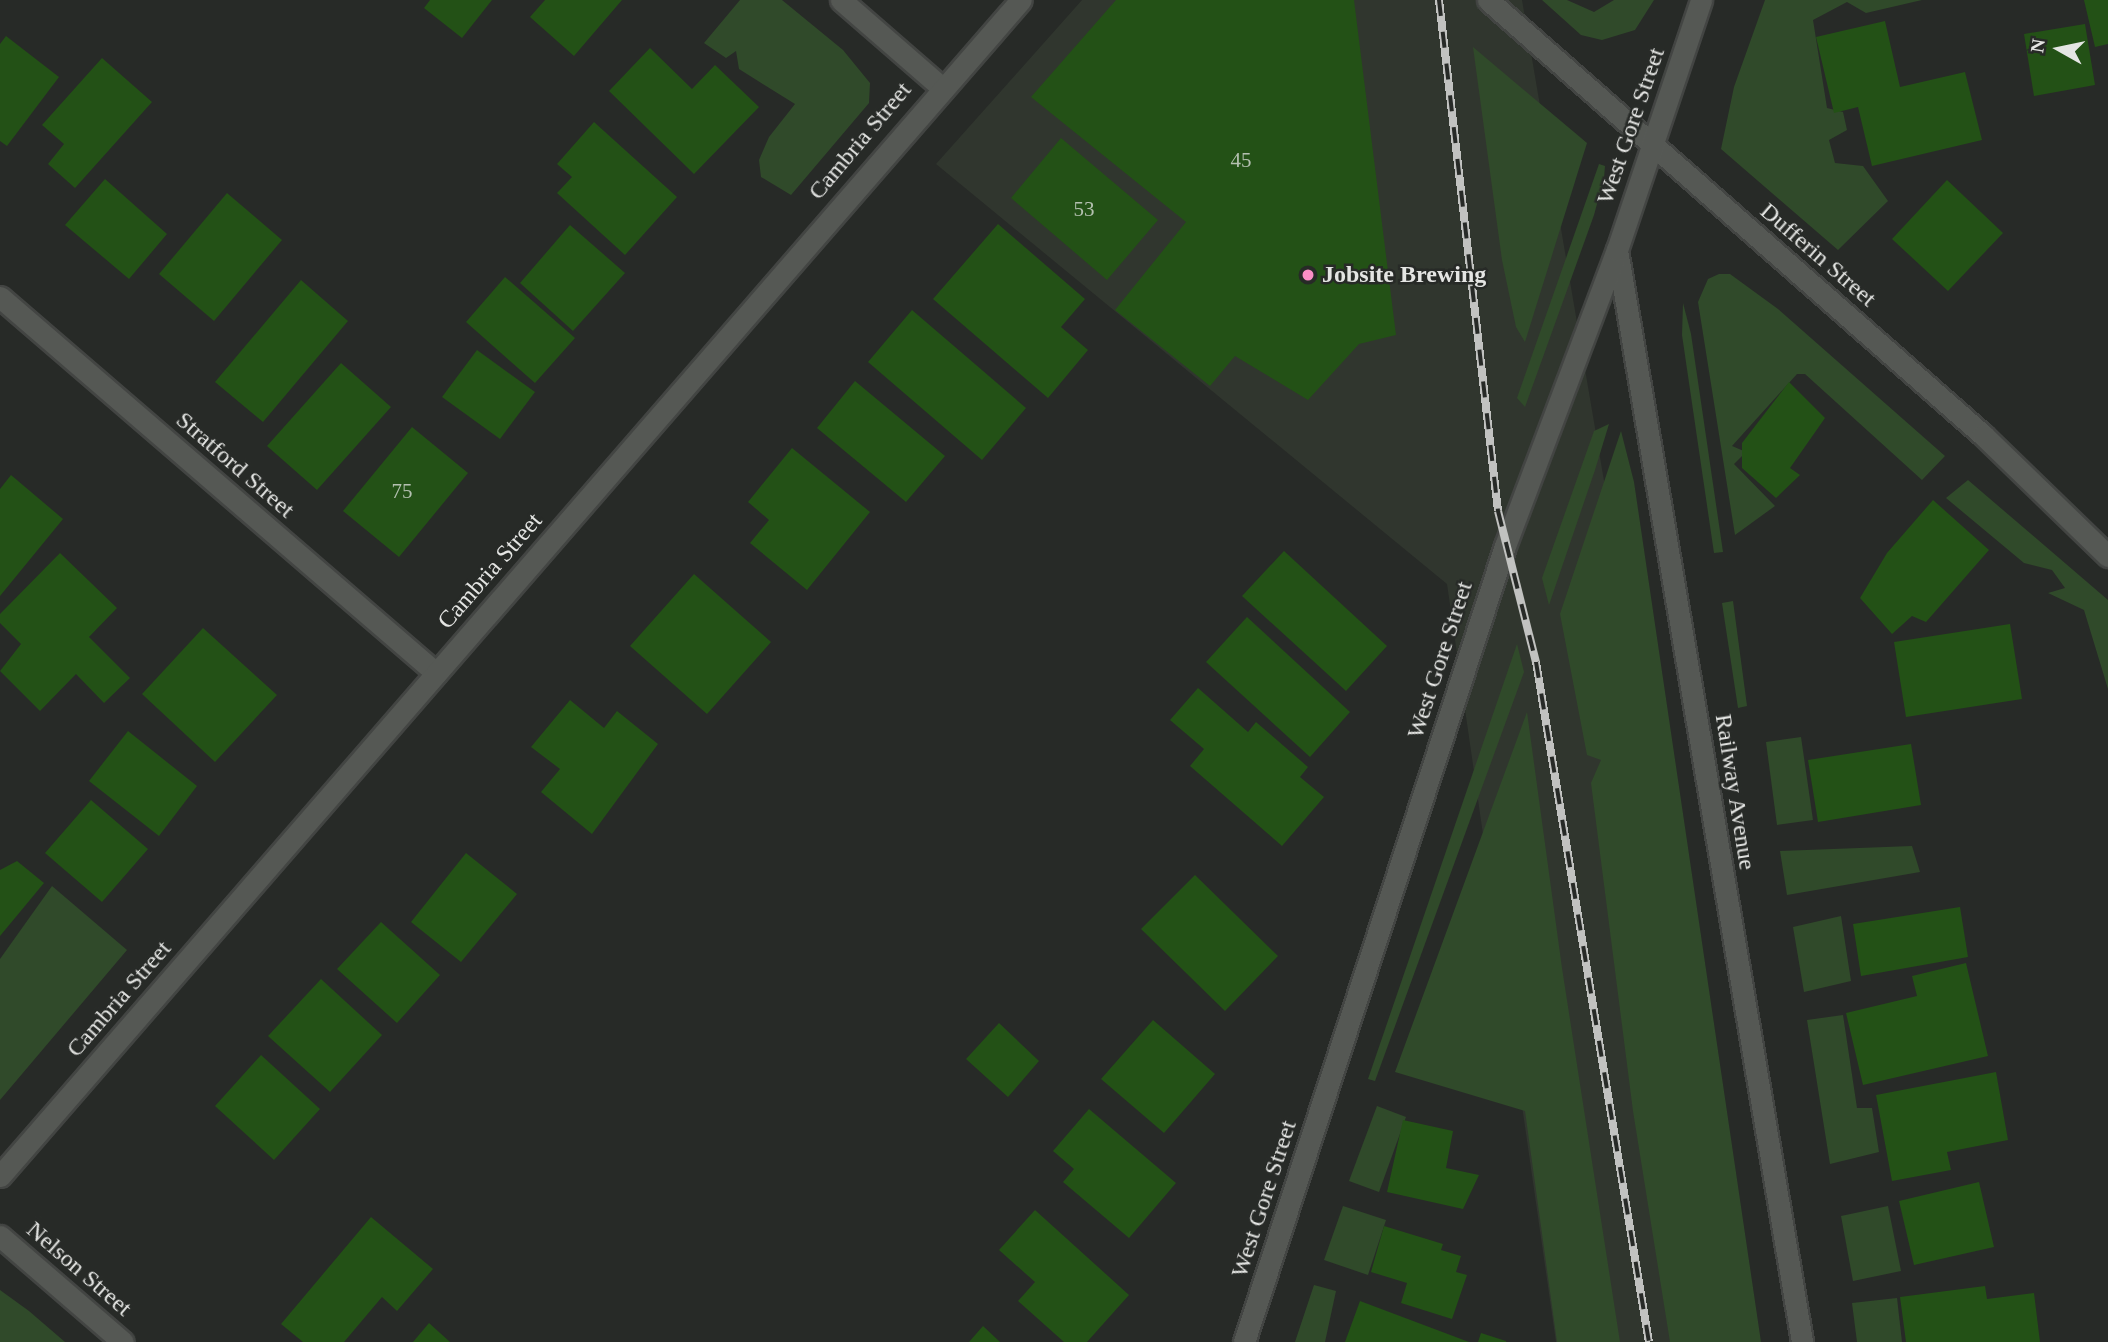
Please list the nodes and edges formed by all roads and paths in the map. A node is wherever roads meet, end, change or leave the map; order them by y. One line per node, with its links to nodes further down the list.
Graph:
1 (841, 0): 5 (street)
2 (1021, 0): 5 (street, Cambria Street)
3 (1488, 0): 6 (street, Dufferin Street)
4 (1701, 0): 6 (street, West Gore Street)
5 (941, 87): 10 (street, Cambria Street)
6 (1653, 146): 7 (street, West Gore Street); 9 (street, Dufferin Street)
7 (1617, 250): 14 (street, West Gore Street); 15 (street, Railway Avenue)
8 (0, 297): 10 (street, Stratford Street)
9 (2108, 555)
10 (436, 673): 11 (street, Cambria Street)
11 (0, 1176)
12 (0, 1236): 13 (street, Nelson Street)
13 (123, 1342)
14 (1244, 1342)
15 (1802, 1342)

